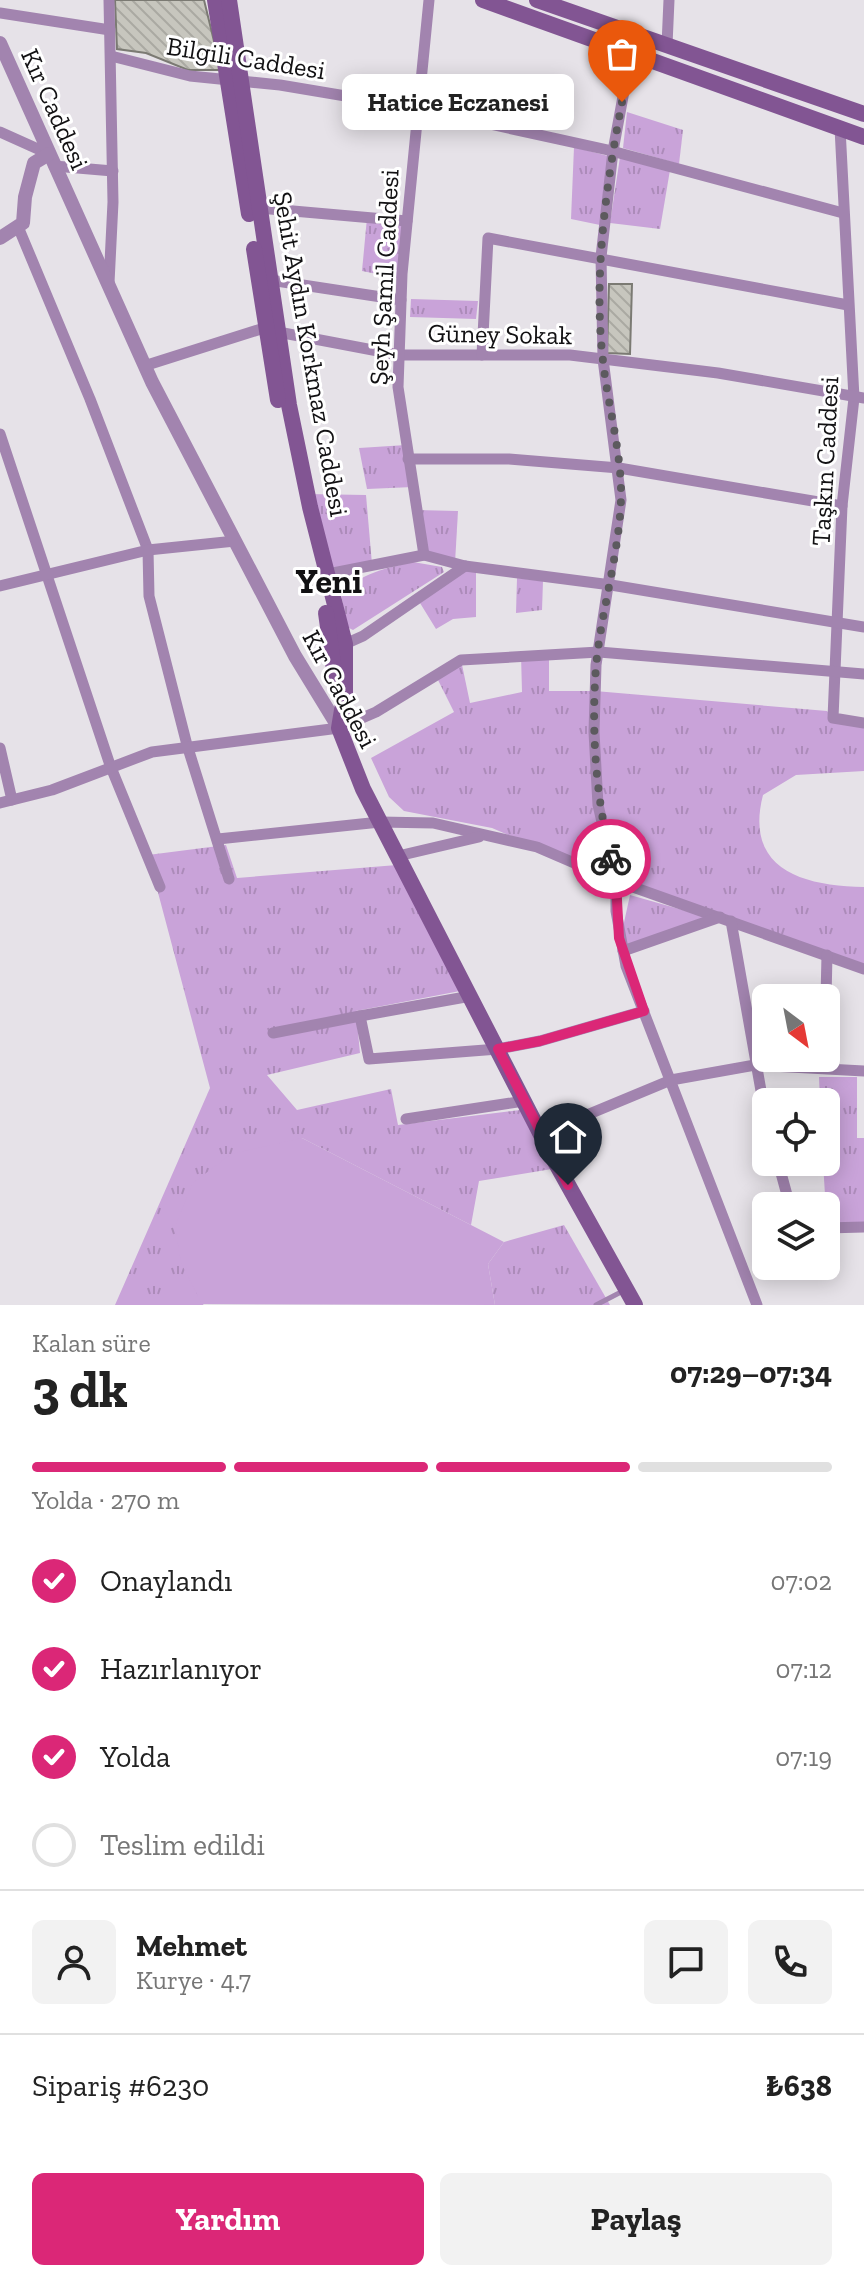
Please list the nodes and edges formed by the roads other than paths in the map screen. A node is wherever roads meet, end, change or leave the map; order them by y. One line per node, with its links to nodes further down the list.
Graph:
1 (109, 0): 9 (street)
2 (215, 0): 14 (main road, Şehit Aydın Korkmaz Caddesi)
3 (229, 0): 14 (main road, Şehit Aydın Korkmaz Caddesi)
4 (429, 0): 15 (street, Şeyh Şamil Caddesi)
5 (483, 0): 12 (main road)
6 (537, 0): 11 (main road)
7 (669, 0): 11 (street)
8 (0, 13): 9 (street)
9 (110, 30): 13 (street)
10 (0, 43): 21 (street, Kır Caddesi)
11 (667, 45): 16 (main road)
12 (631, 53): 17 (main road); 20 (street)
13 (111, 56): 14 (street, Bilgili Caddesi); 22 (street)
14 (236, 80): 15 (street, Bilgili Caddesi); 23 (main road, Şehit Aydın Korkmaz Caddesi); 33 (main road, Şehit Aydın Korkmaz Caddesi)
15 (417, 108): 20 (street, Bilgili Caddesi); 25 (street, Şeyh Şamil Caddesi)
16 (864, 114)
17 (840, 128): 19 (main road); 24 (street, Taşkın Caddesi)
18 (0, 132): 21 (street)
19 (864, 137)
20 (613, 151): 24 (street, Bilgili Caddesi); 28 (street)
21 (51, 160): 22 (street); 26 (street); 30 (street, Kır Caddesi)
22 (113, 171): 30 (street)
23 (259, 208): 25 (street); 29 (main road, Şehit Aydın Korkmaz Caddesi)
24 (843, 213): 32 (street, Taşkın Caddesi)
25 (407, 221): 31 (street, Şeyh Şamil Caddesi)
26 (19, 229): 27 (street); 44 (street)
27 (0, 238)
28 (601, 257): 32 (street); 35 (street); 36 (street)
29 (270, 280): 31 (street); 33 (main road, Şehit Aydın Korkmaz Caddesi)
30 (109, 289): 37 (street, Kır Caddesi)
31 (401, 300): 34 (street, Şeyh Şamil Caddesi)
32 (848, 305): 38 (street, Taşkın Caddesi)
33 (271, 330): 34 (street, Güney Sokak); 37 (street); 47 (main road, Şehit Aydın Korkmaz Caddesi); 57 (main road, Şehit Aydın Korkmaz Caddesi)
34 (399, 355): 35 (street, Güney Sokak); 40 (street, Şeyh Şamil Caddesi)
35 (482, 355): 36 (street, Güney Sokak)
36 (603, 359): 38 (street, Güney Sokak); 41 (street)
37 (144, 366): 43 (street, Kır Caddesi)
38 (859, 398): 42 (street, Taşkın Caddesi)
39 (0, 434): 48 (street)
40 (408, 459): 41 (street); 45 (street, Şeyh Şamil Caddesi)
41 (619, 468): 42 (street); 49 (street)
42 (842, 506): 51 (street, Taşkın Caddesi)
43 (235, 541): 44 (street); 57 (street, Kır Caddesi)
44 (148, 550): 48 (street); 59 (street)
45 (424, 555): 46 (street); 47 (street)
46 (465, 566): 49 (street); 53 (street)
47 (328, 574): 53 (main road, Şehit Aydın Korkmaz Caddesi)
48 (48, 576): 50 (street); 61 (street)
49 (611, 585): 51 (street); 54 (street)
50 (0, 586)
51 (840, 622): 52 (street); 55 (street, Taşkın Caddesi)
52 (864, 627)
53 (345, 644): 57 (main road, Şehit Aydın Korkmaz Caddesi)
54 (599, 652): 55 (street); 57 (street); 68 (street)
55 (837, 670): 56 (street); 58 (street, Taşkın Caddesi)
56 (864, 674)
57 (339, 721): 59 (street); 63 (main road, Kır Caddesi)
58 (864, 723)
59 (187, 745): 61 (street); 65 (street)
60 (0, 748): 62 (street)
61 (110, 765): 62 (street); 69 (street)
62 (6, 802)
63 (380, 822): 64 (street); 65 (street); 66 (main road, Kır Caddesi)
64 (484, 836): 66 (street); 68 (street)
65 (218, 839): 67 (street)
66 (398, 856): 75 (main road, Kır Caddesi)
67 (229, 879)
68 (616, 881): 70 (street); 71 (street)
69 (160, 887)
70 (725, 919): 71 (street); 72 (street); 80 (street)
71 (623, 951): 76 (street)
72 (827, 955): 73 (street); 74 (street)
73 (864, 969)
74 (826, 984)
75 (471, 996): 77 (street); 79 (main road, Kır Caddesi)
76 (644, 1011): 79 (street); 84 (street)
77 (360, 1016): 78 (street); 79 (street)
78 (273, 1033)
79 (498, 1049): 85 (main road, Kır Caddesi)
80 (752, 1050)
81 (752, 1066): 84 (street)
82 (840, 1067): 83 (street)
83 (864, 1071)
84 (671, 1080): 87 (street); 93 (street)
85 (524, 1101): 86 (street); 87 (main road, Kır Caddesi)
86 (406, 1119)
87 (541, 1134): 90 (main road, Kır Caddesi)
88 (864, 1227): 89 (street)
89 (840, 1228)
90 (626, 1289): 91 (lane); 92 (main road, Kır Caddesi)
91 (596, 1305)
92 (635, 1305)
93 (757, 1305)

